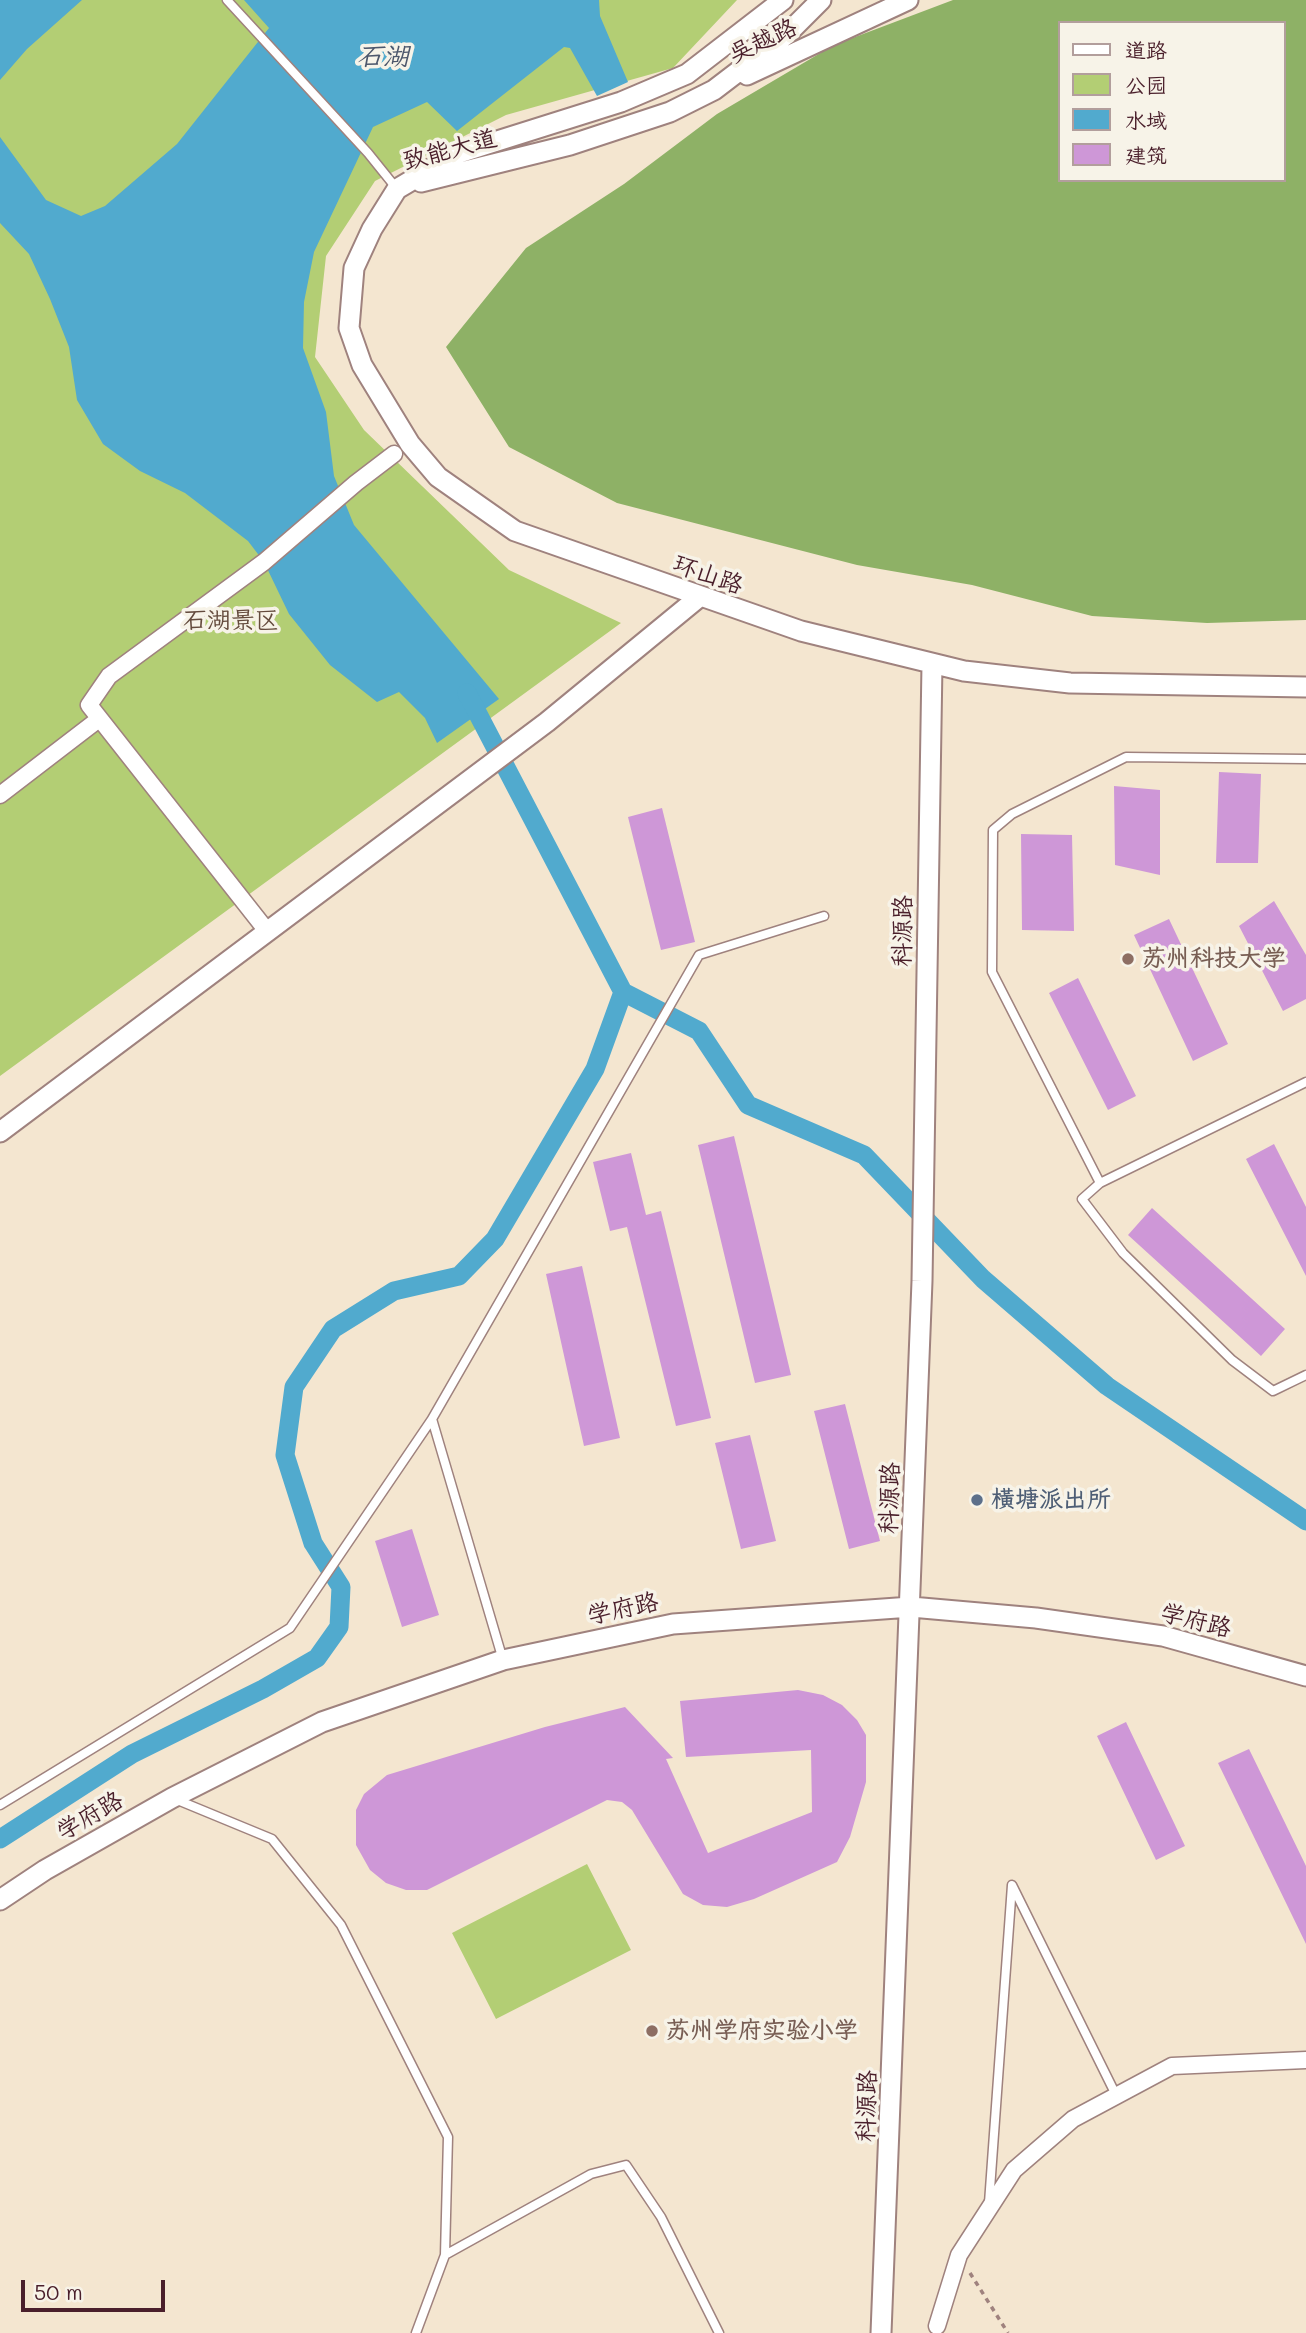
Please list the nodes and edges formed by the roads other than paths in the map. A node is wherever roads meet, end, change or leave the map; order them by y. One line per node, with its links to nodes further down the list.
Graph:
1 (226, 0): 6 (lane)
2 (783, 0): 6 (street, 致能大道)
3 (821, 0): 5 (street, 致能大道)
4 (908, 0): 5 (street, 吴越路)
5 (714, 90): 6 (street, 致能大道)
6 (397, 189): 8 (street, 环山路)
7 (394, 454): 11 (street)
8 (698, 598): 9 (street, 环山路); 15 (street)
9 (932, 664): 10 (street, 环山路); 21 (street, 科源路)
10 (1306, 687)
11 (99, 719): 13 (street); 15 (street)
12 (1306, 759): 18 (lane)
13 (0, 795)
14 (824, 916): 20 (lane)
15 (267, 931): 17 (street)
16 (1306, 1082): 18 (lane)
17 (0, 1132)
18 (1100, 1183): 19 (lane)
19 (1306, 1375)
20 (432, 1419): 22 (lane); 25 (lane)
21 (911, 1607): 22 (street, 学府路); 23 (street, 学府路); 34 (street, 科源路)
22 (503, 1660): 24 (street, 学府路)
23 (1306, 1676)
24 (172, 1798): 26 (street, 学府路); 30 (lane)
25 (0, 1805)
26 (0, 1900)
27 (1306, 2060): 28 (street)
28 (1116, 2095): 29 (street); 29 (lane)
29 (989, 2209): 31 (street)
30 (445, 2255): 32 (lane); 33 (lane)
31 (937, 2326)
32 (416, 2333)
33 (719, 2333)
34 (881, 2333)

